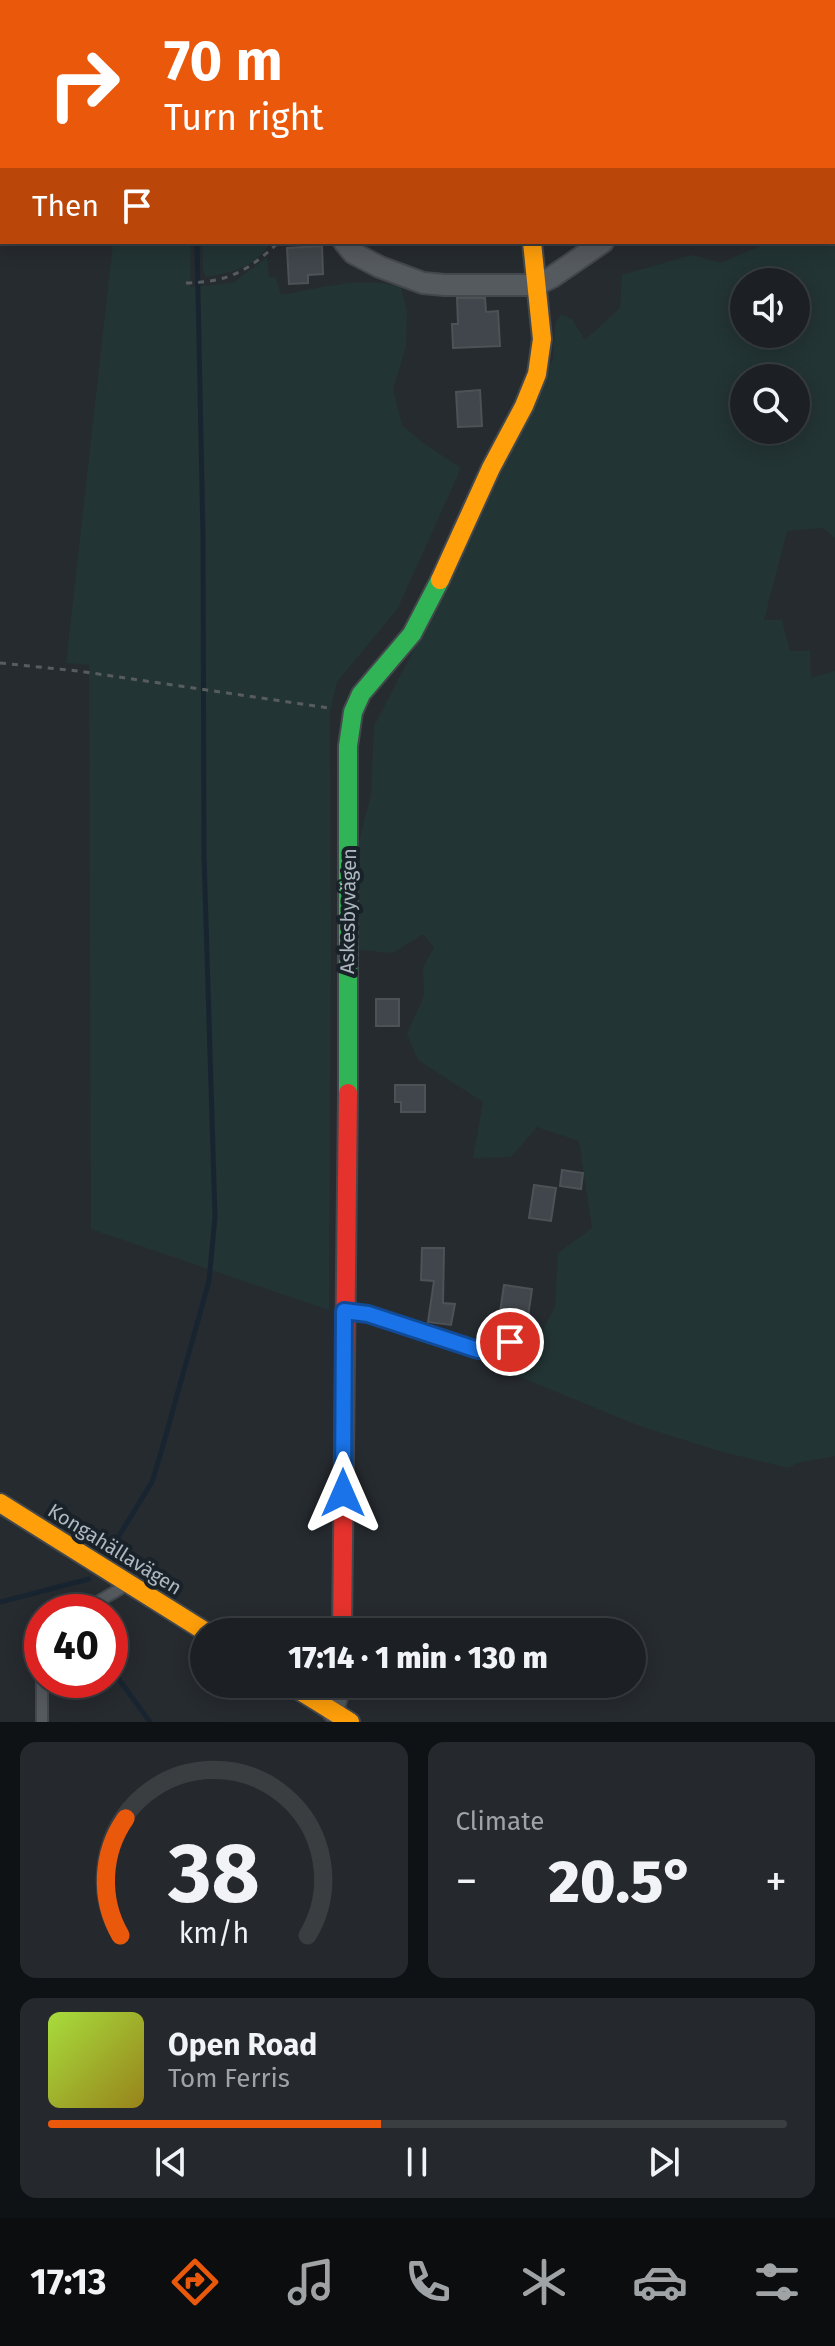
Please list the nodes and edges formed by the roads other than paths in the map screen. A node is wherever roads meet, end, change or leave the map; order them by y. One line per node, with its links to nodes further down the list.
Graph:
1 (346, 244): 4 (street)
2 (532, 244): 4 (street, Askesbyvägen)
3 (600, 244): 4 (street)
4 (536, 285): 5 (street, Askesbyvägen)
5 (344, 1311): 6 (lane); 10 (street, Askesbyvägen)
6 (510, 1342)
7 (0, 1503): 8 (street, Kongahällavägen)
8 (127, 1584): 9 (lane); 11 (street, Kongahällavägen)
9 (110, 1594)
10 (342, 1618)
11 (190, 1622)
12 (42, 1698): 15 (lane)
13 (311, 1698): 14 (street)
14 (341, 1717)
15 (42, 1722)

